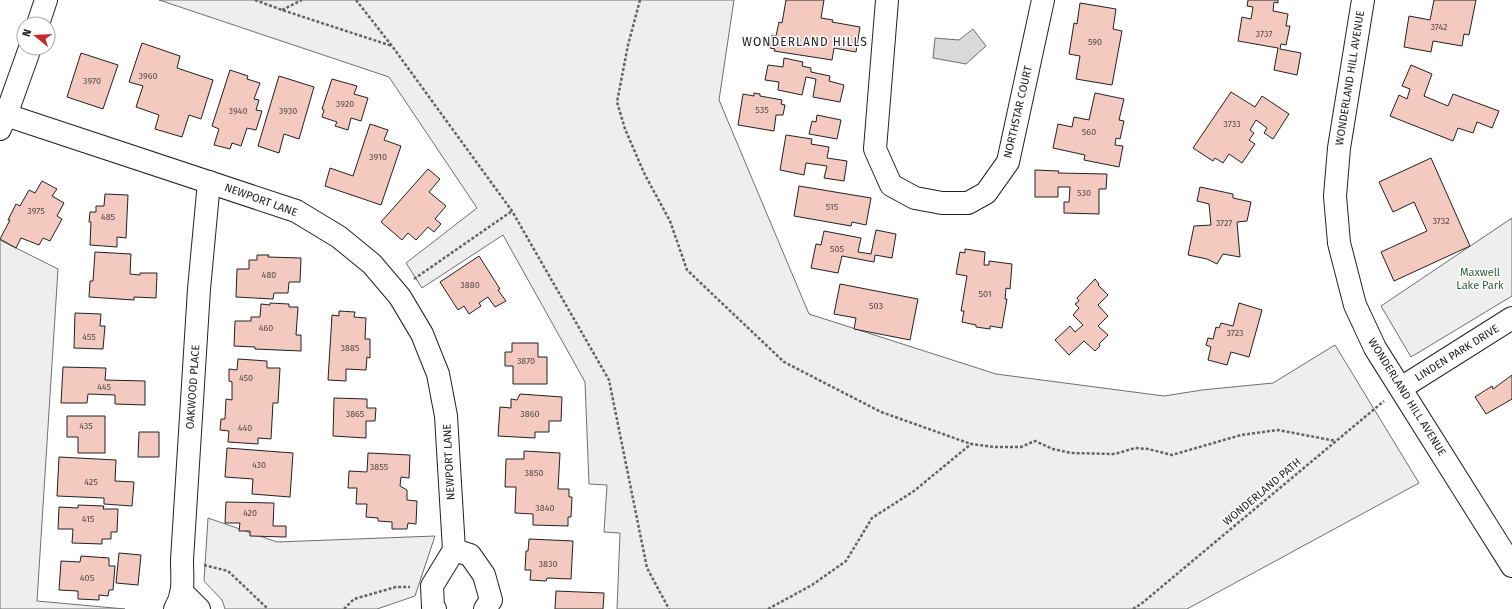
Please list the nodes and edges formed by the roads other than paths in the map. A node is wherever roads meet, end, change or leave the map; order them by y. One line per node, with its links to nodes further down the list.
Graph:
1 (44, 0): 5 (street)
2 (887, 0): 3 (street, NORTHSTAR COURT)
3 (1043, 0)
4 (1363, 0): 10 (street, WONDERLAND HILL AVENUE)
5 (40, 16)
6 (27, 56): 7 (street)
7 (3, 122): 8 (street, NEWPORT LANE)
8 (210, 182): 11 (street, NEWPORT LANE); 13 (street, OAKWOOD PLACE)
9 (1512, 318): 10 (street, LINDEN PARK DRIVE)
10 (1401, 388): 12 (street, WONDERLAND HILL AVENUE)
11 (454, 550): 15 (street); 16 (street)
12 (1510, 559)
13 (179, 600): 14 (street, OAKWOOD PLACE)
14 (199, 609)
15 (435, 609)
16 (485, 609)

